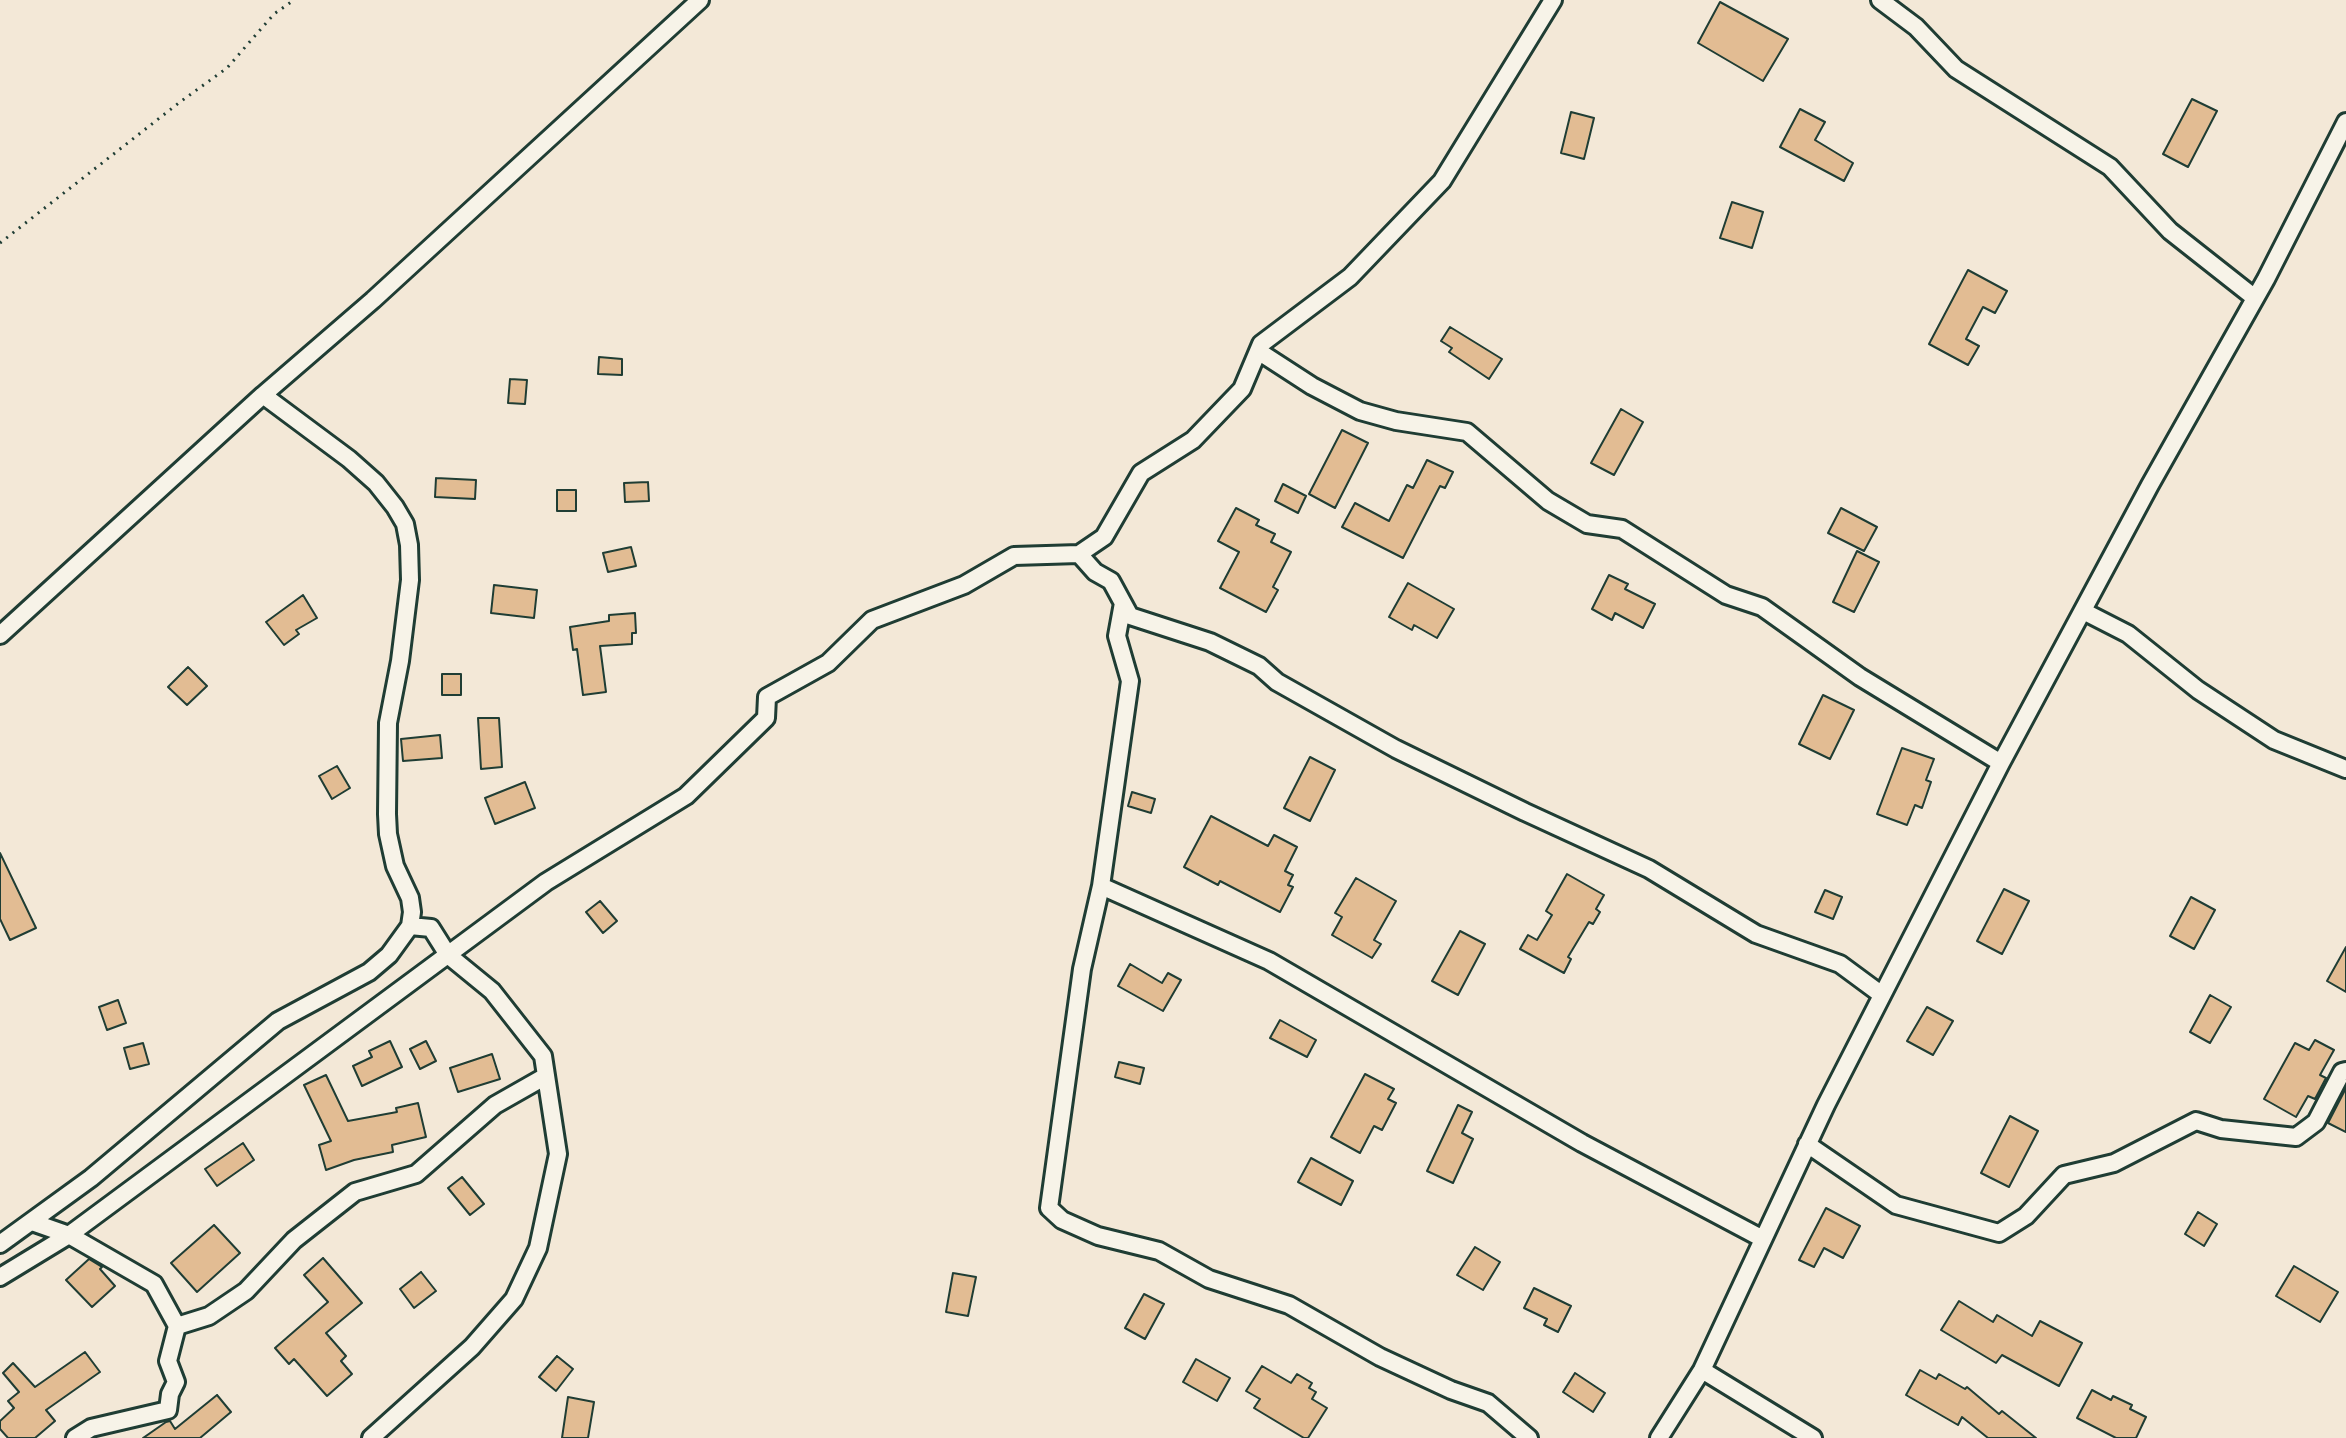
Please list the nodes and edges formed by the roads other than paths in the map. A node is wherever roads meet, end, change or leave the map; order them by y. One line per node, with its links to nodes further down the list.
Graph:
1 (700, 0): 7 (street)
2 (1553, 0): 6 (street)
3 (1880, 0): 5 (street)
4 (2346, 122): 5 (street)
5 (2255, 298): 10 (street)
6 (1258, 351): 8 (street); 12 (street)
7 (263, 395): 11 (street); 15 (street)
8 (1079, 554): 9 (street); 16 (street)
9 (1123, 603): 14 (street); 17 (street)
10 (2083, 611): 12 (street); 13 (street)
11 (0, 635)
12 (2001, 763): 17 (street)
13 (2346, 769)
14 (1101, 886): 23 (street); 30 (street)
15 (410, 926): 16 (street); 21 (street)
16 (448, 955): 19 (street); 22 (street)
17 (1882, 995): 20 (street)
18 (2346, 1071): 20 (street)
19 (546, 1076): 26 (street); 29 (street)
20 (1807, 1144): 23 (street)
21 (32, 1222): 22 (street); 24 (street)
22 (69, 1235): 25 (street); 26 (street)
23 (1763, 1239): 27 (street)
24 (0, 1244)
25 (0, 1277)
26 (177, 1326): 28 (street)
27 (1702, 1370): 31 (street); 32 (street)
28 (75, 1438)
29 (371, 1438)
30 (1529, 1438)
31 (1659, 1438)
32 (1813, 1438)

